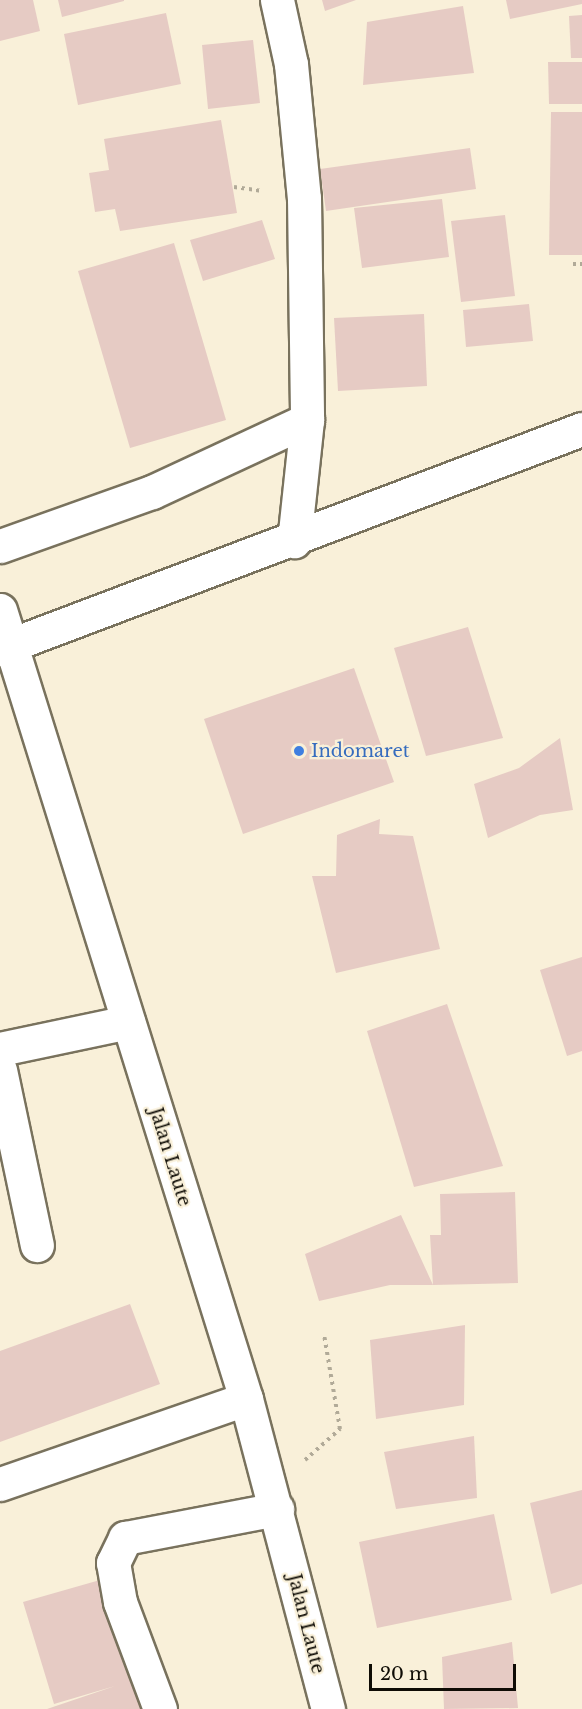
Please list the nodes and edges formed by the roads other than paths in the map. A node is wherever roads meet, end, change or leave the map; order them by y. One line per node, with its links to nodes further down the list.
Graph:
1 (277, 0): 2 (street)
2 (307, 420): 4 (street); 5 (street)
3 (582, 429): 4 (street)
4 (294, 541): 7 (street)
5 (0, 546)
6 (0, 610): 7 (street, Jalan Laute)
7 (5, 647): 8 (street, Jalan Laute)
8 (128, 1022): 9 (street); 12 (street, Jalan Laute)
9 (0, 1049)
10 (0, 1070): 11 (street)
11 (37, 1245)
12 (246, 1400): 13 (street); 14 (street, Jalan Laute)
13 (0, 1484)
14 (273, 1496): 15 (street); 16 (street, Jalan Laute)
15 (160, 1709)
16 (328, 1709)

